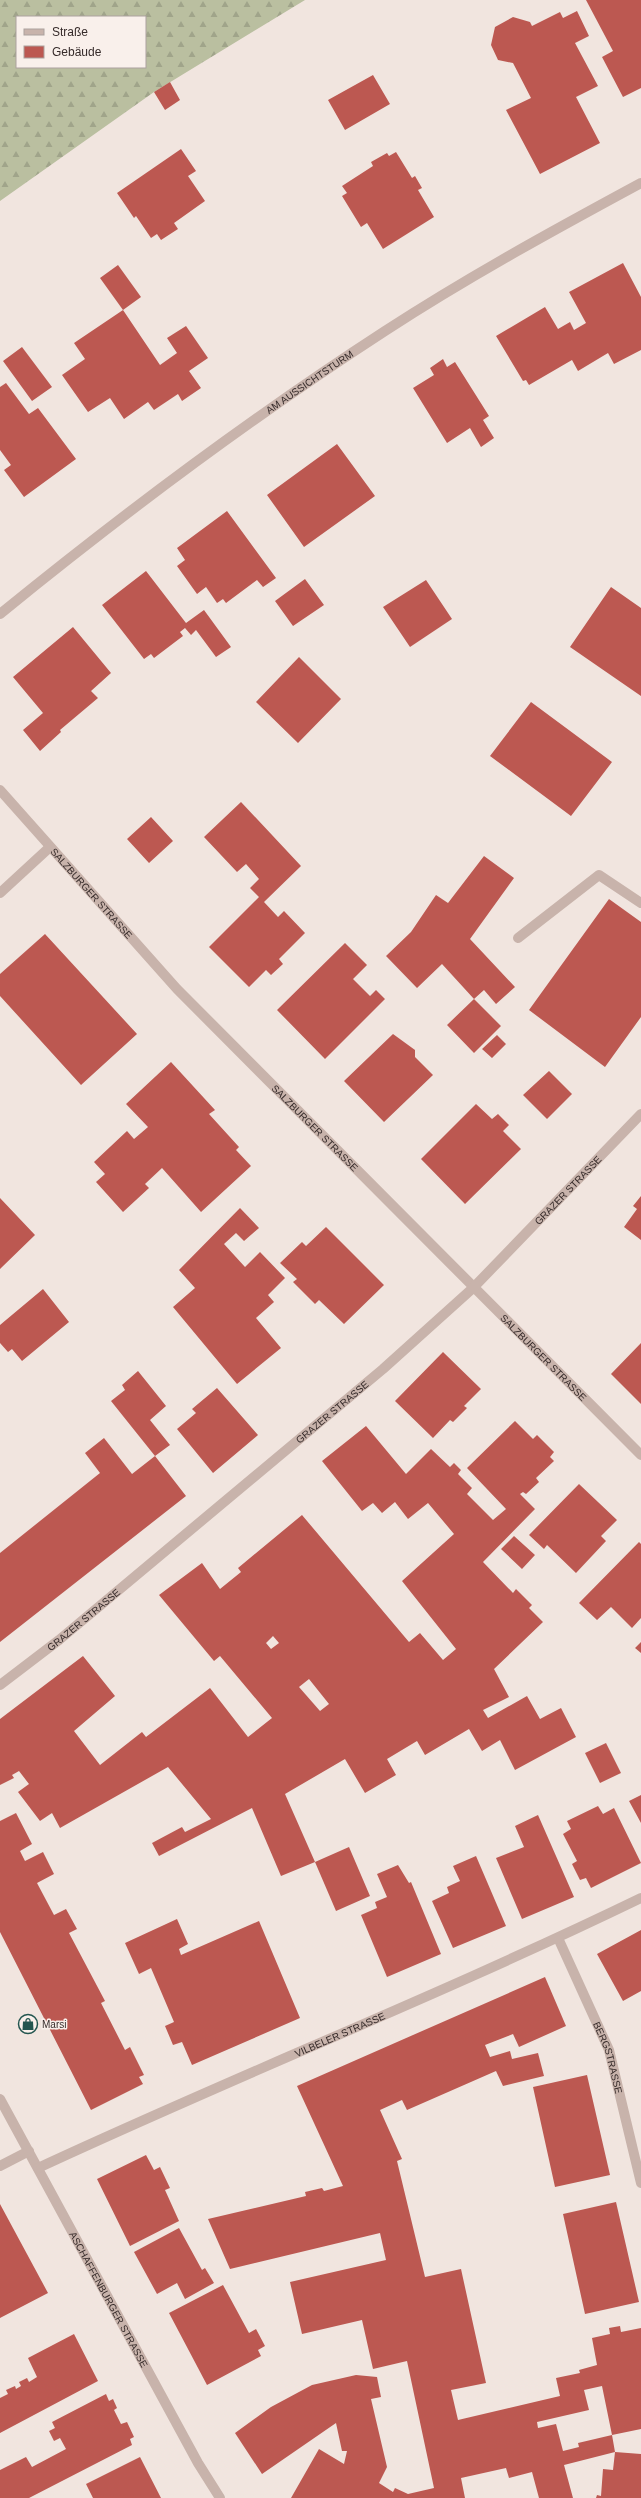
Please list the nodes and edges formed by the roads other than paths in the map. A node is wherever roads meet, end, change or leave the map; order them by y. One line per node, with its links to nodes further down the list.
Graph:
1 (641, 183): 2 (street, AM AUSSICHTSTURM)
2 (0, 614)
3 (0, 790): 4 (street, SALZBURGER STRASSE)
4 (50, 846): 5 (street); 9 (street, SALZBURGER STRASSE)
5 (0, 893)
6 (641, 903): 7 (street)
7 (518, 938)
8 (641, 1114): 9 (street, GRAZER STRASSE)
9 (473, 1288): 10 (street, SALZBURGER STRASSE); 11 (street, GRAZER STRASSE)
10 (641, 1455)
11 (0, 1685)
12 (641, 1898): 13 (street, VILBELER STRASSE)
13 (558, 1938): 17 (street, VILBELER STRASSE); 18 (street, BERGSTRASSE)
14 (0, 2099): 15 (street, ASCHAFFENBURGER STRASSE)
15 (28, 2151): 16 (street); 17 (street, ASCHAFFENBURGER STRASSE)
16 (0, 2166)
17 (38, 2168): 19 (street, ASCHAFFENBURGER STRASSE)
18 (641, 2183)
19 (220, 2498)

